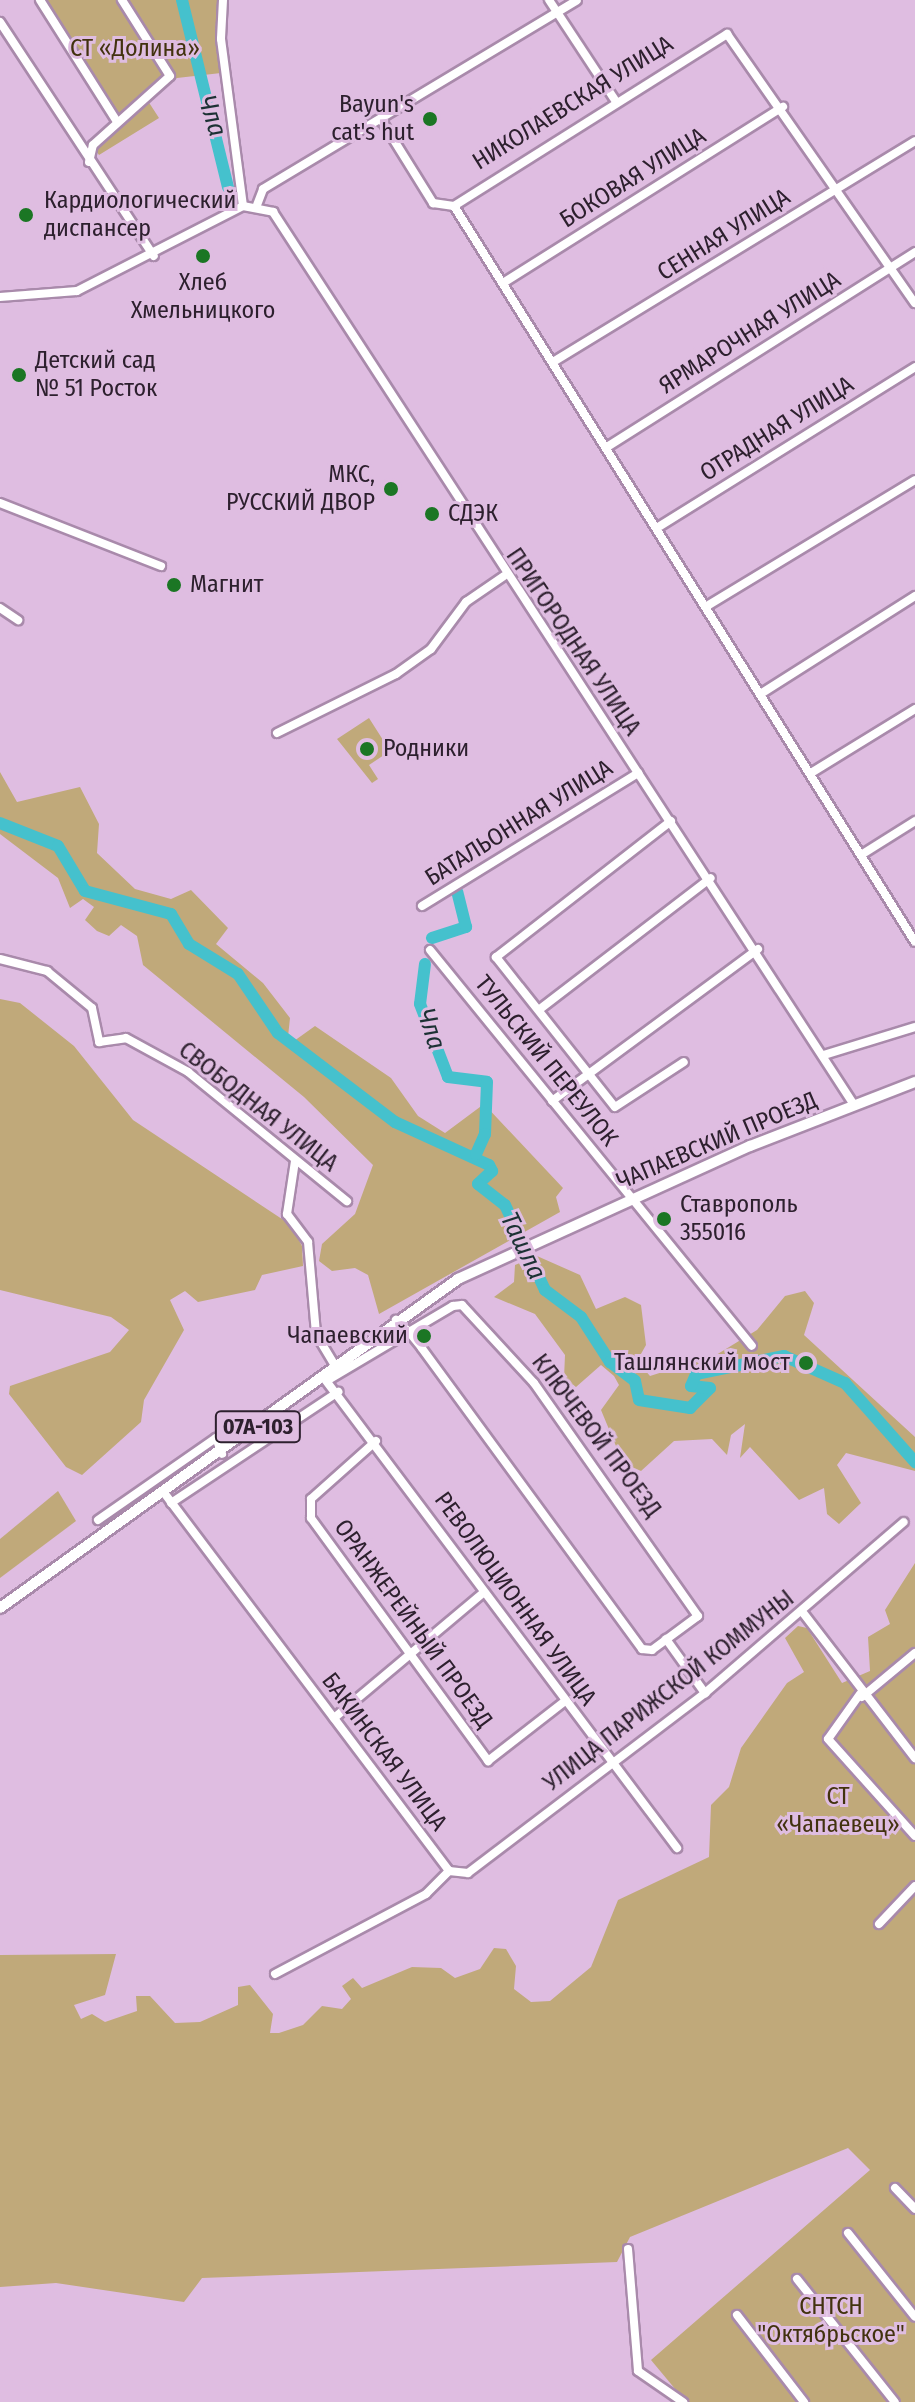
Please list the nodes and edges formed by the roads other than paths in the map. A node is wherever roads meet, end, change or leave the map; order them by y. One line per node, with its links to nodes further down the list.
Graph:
1 (40, 0): 11 (street)
2 (122, 0): 11 (street)
3 (223, 0): 16 (street)
4 (549, 0): 6 (street)
5 (577, 0): 6 (street)
6 (558, 15): 8 (street); 10 (street)
7 (0, 22): 13 (street)
8 (615, 100): 9 (street, НИКОЛАЕВСКАЯ УЛИЦА); 17 (street, НИКОЛАЕВСКАЯ УЛИЦА)
9 (783, 107): 14 (street); 21 (street, БОКОВАЯ УЛИЦА)
10 (382, 121): 15 (street); 17 (street)
11 (117, 122): 13 (street)
12 (915, 141): 14 (street, СЕННАЯ УЛИЦА)
13 (89, 163): 19 (street)
14 (837, 190): 20 (street); 24 (street, СЕННАЯ УЛИЦА)
15 (257, 205): 16 (street); 31 (street, ПРИГОРОДНАЯ УЛИЦА)
16 (243, 206): 19 (street)
17 (454, 206): 21 (street)
18 (915, 252): 20 (street, ЯРМАРОЧНАЯ УЛИЦА)
19 (154, 256): 22 (street)
20 (888, 270): 23 (street); 26 (street, ЯРМАРОЧНАЯ УЛИЦА)
21 (503, 283): 24 (street)
22 (0, 297)
23 (915, 303)
24 (553, 362): 26 (street)
25 (915, 367): 29 (street, ОТРАДНАЯ УЛИЦА)
26 (607, 447): 29 (street)
27 (915, 480): 33 (street)
28 (0, 503): 30 (street)
29 (660, 526): 33 (street)
30 (161, 566)
31 (504, 576): 38 (street); 39 (street, ПРИГОРОДНАЯ УЛИЦА)
32 (915, 596): 36 (street)
33 (707, 606): 36 (street)
34 (0, 608): 35 (street)
35 (18, 620)
36 (762, 693): 40 (street)
37 (915, 709): 40 (street)
38 (277, 733)
39 (638, 773): 41 (street, ПРИГОРОДНАЯ УЛИЦА); 45 (street, БАТАЛЬОННАЯ УЛИЦА)
40 (811, 773): 43 (street)
41 (671, 821): 44 (street, ПРИГОРОДНАЯ УЛИЦА); 50 (street)
42 (915, 821): 43 (street)
43 (861, 855): 46 (street)
44 (711, 878): 47 (street, ПРИГОРОДНАЯ УЛИЦА); 50 (street)
45 (422, 906)
46 (914, 938)
47 (758, 949): 52 (street, ПРИГОРОДНАЯ УЛИЦА); 54 (street)
48 (430, 950): 56 (street, ТУЛЬСКИЙ ПЕРЕУЛОК)
49 (0, 959): 58 (street, СВОБОДНАЯ УЛИЦА)
50 (540, 1009): 54 (street)
51 (915, 1027): 52 (street)
52 (824, 1055): 57 (street, ПРИГОРОДНАЯ УЛИЦА)
53 (684, 1062): 54 (street)
54 (588, 1073): 56 (street)
55 (915, 1082): 57 (main road, ЧАПАЕВСКИЙ ПРОЕЗД / 07А-103)
56 (552, 1101): 59 (street, ТУЛЬСКИЙ ПЕРЕУЛОК)
57 (854, 1105): 59 (main road, ЧАПАЕВСКИЙ ПРОЕЗД / 07А-103)
58 (295, 1161): 60 (street, СВОБОДНАЯ УЛИЦА); 64 (street)
59 (631, 1198): 61 (main road, ЧАПАЕВСКИЙ ПРОЕЗД / 07А-103); 63 (street, ТУЛЬСКИЙ ПЕРЕУЛОК)
60 (347, 1201)
61 (395, 1319): 62 (street); 64 (main road, 07А-103)
62 (409, 1332): 65 (street, КЛЮЧЕВОЙ ПРОЕЗД); 75 (street); 75 (street, КЛЮЧЕВОЙ ПРОЕЗД)
63 (752, 1346)
64 (334, 1364): 65 (main road, 07А-103)
65 (324, 1378): 66 (street, РЕВОЛЮЦИОННАЯ УЛИЦА); 68 (main road, 07А-103)
66 (338, 1392): 67 (street, РЕВОЛЮЦИОННАЯ УЛИЦА); 69 (street)
67 (376, 1441): 72 (street, РЕВОЛЮЦИОННАЯ УЛИЦА); 77 (street, ОРАНЖЕРЕЙНЫЙ ПРОЕЗД)
68 (222, 1454): 69 (main road, 07А-103); 70 (street)
69 (168, 1498): 73 (main road, 07А-103); 81 (street, БАКИНСКАЯ УЛИЦА)
70 (98, 1520)
71 (904, 1522): 74 (street, УЛИЦА ПАРИЖСКОЙ КОММУНЫ)
72 (483, 1593): 77 (street); 80 (street, РЕВОЛЮЦИОННАЯ УЛИЦА)
73 (0, 1608)
74 (804, 1614): 78 (street, УЛИЦА ПАРИЖСКОЙ КОММУНЫ); 79 (street)
75 (666, 1639): 78 (street)
76 (915, 1653): 79 (street)
77 (413, 1656): 80 (street, ОРАНЖЕРЕЙНЫЙ ПРОЕЗД); 81 (street)
78 (705, 1693): 85 (street, УЛИЦА ПАРИЖСКОЙ КОММУНЫ)
79 (861, 1696): 82 (street); 86 (street)
80 (565, 1701): 85 (street, РЕВОЛЮЦИОННАЯ УЛИЦА)
81 (334, 1718): 88 (street, БАКИНСКАЯ УЛИЦА)
82 (902, 1744): 83 (street); 84 (street)
83 (915, 1748)
84 (915, 1758)
85 (612, 1761): 87 (street, РЕВОЛЮЦИОННАЯ УЛИЦА); 88 (street, УЛИЦА ПАРИЖСКОЙ КОММУНЫ)
86 (915, 1836)
87 (677, 1848)
88 (449, 1871): 91 (street)
89 (915, 1886): 90 (street)
90 (879, 1924)
91 (275, 1974)
92 (895, 2188): 93 (street)
93 (915, 2209)
94 (848, 2233): 98 (street)
95 (628, 2249): 99 (street)
96 (797, 2279): 101 (street)
97 (737, 2315): 100 (street)
98 (915, 2317)
99 (683, 2402)
100 (804, 2402)
101 (895, 2402)

